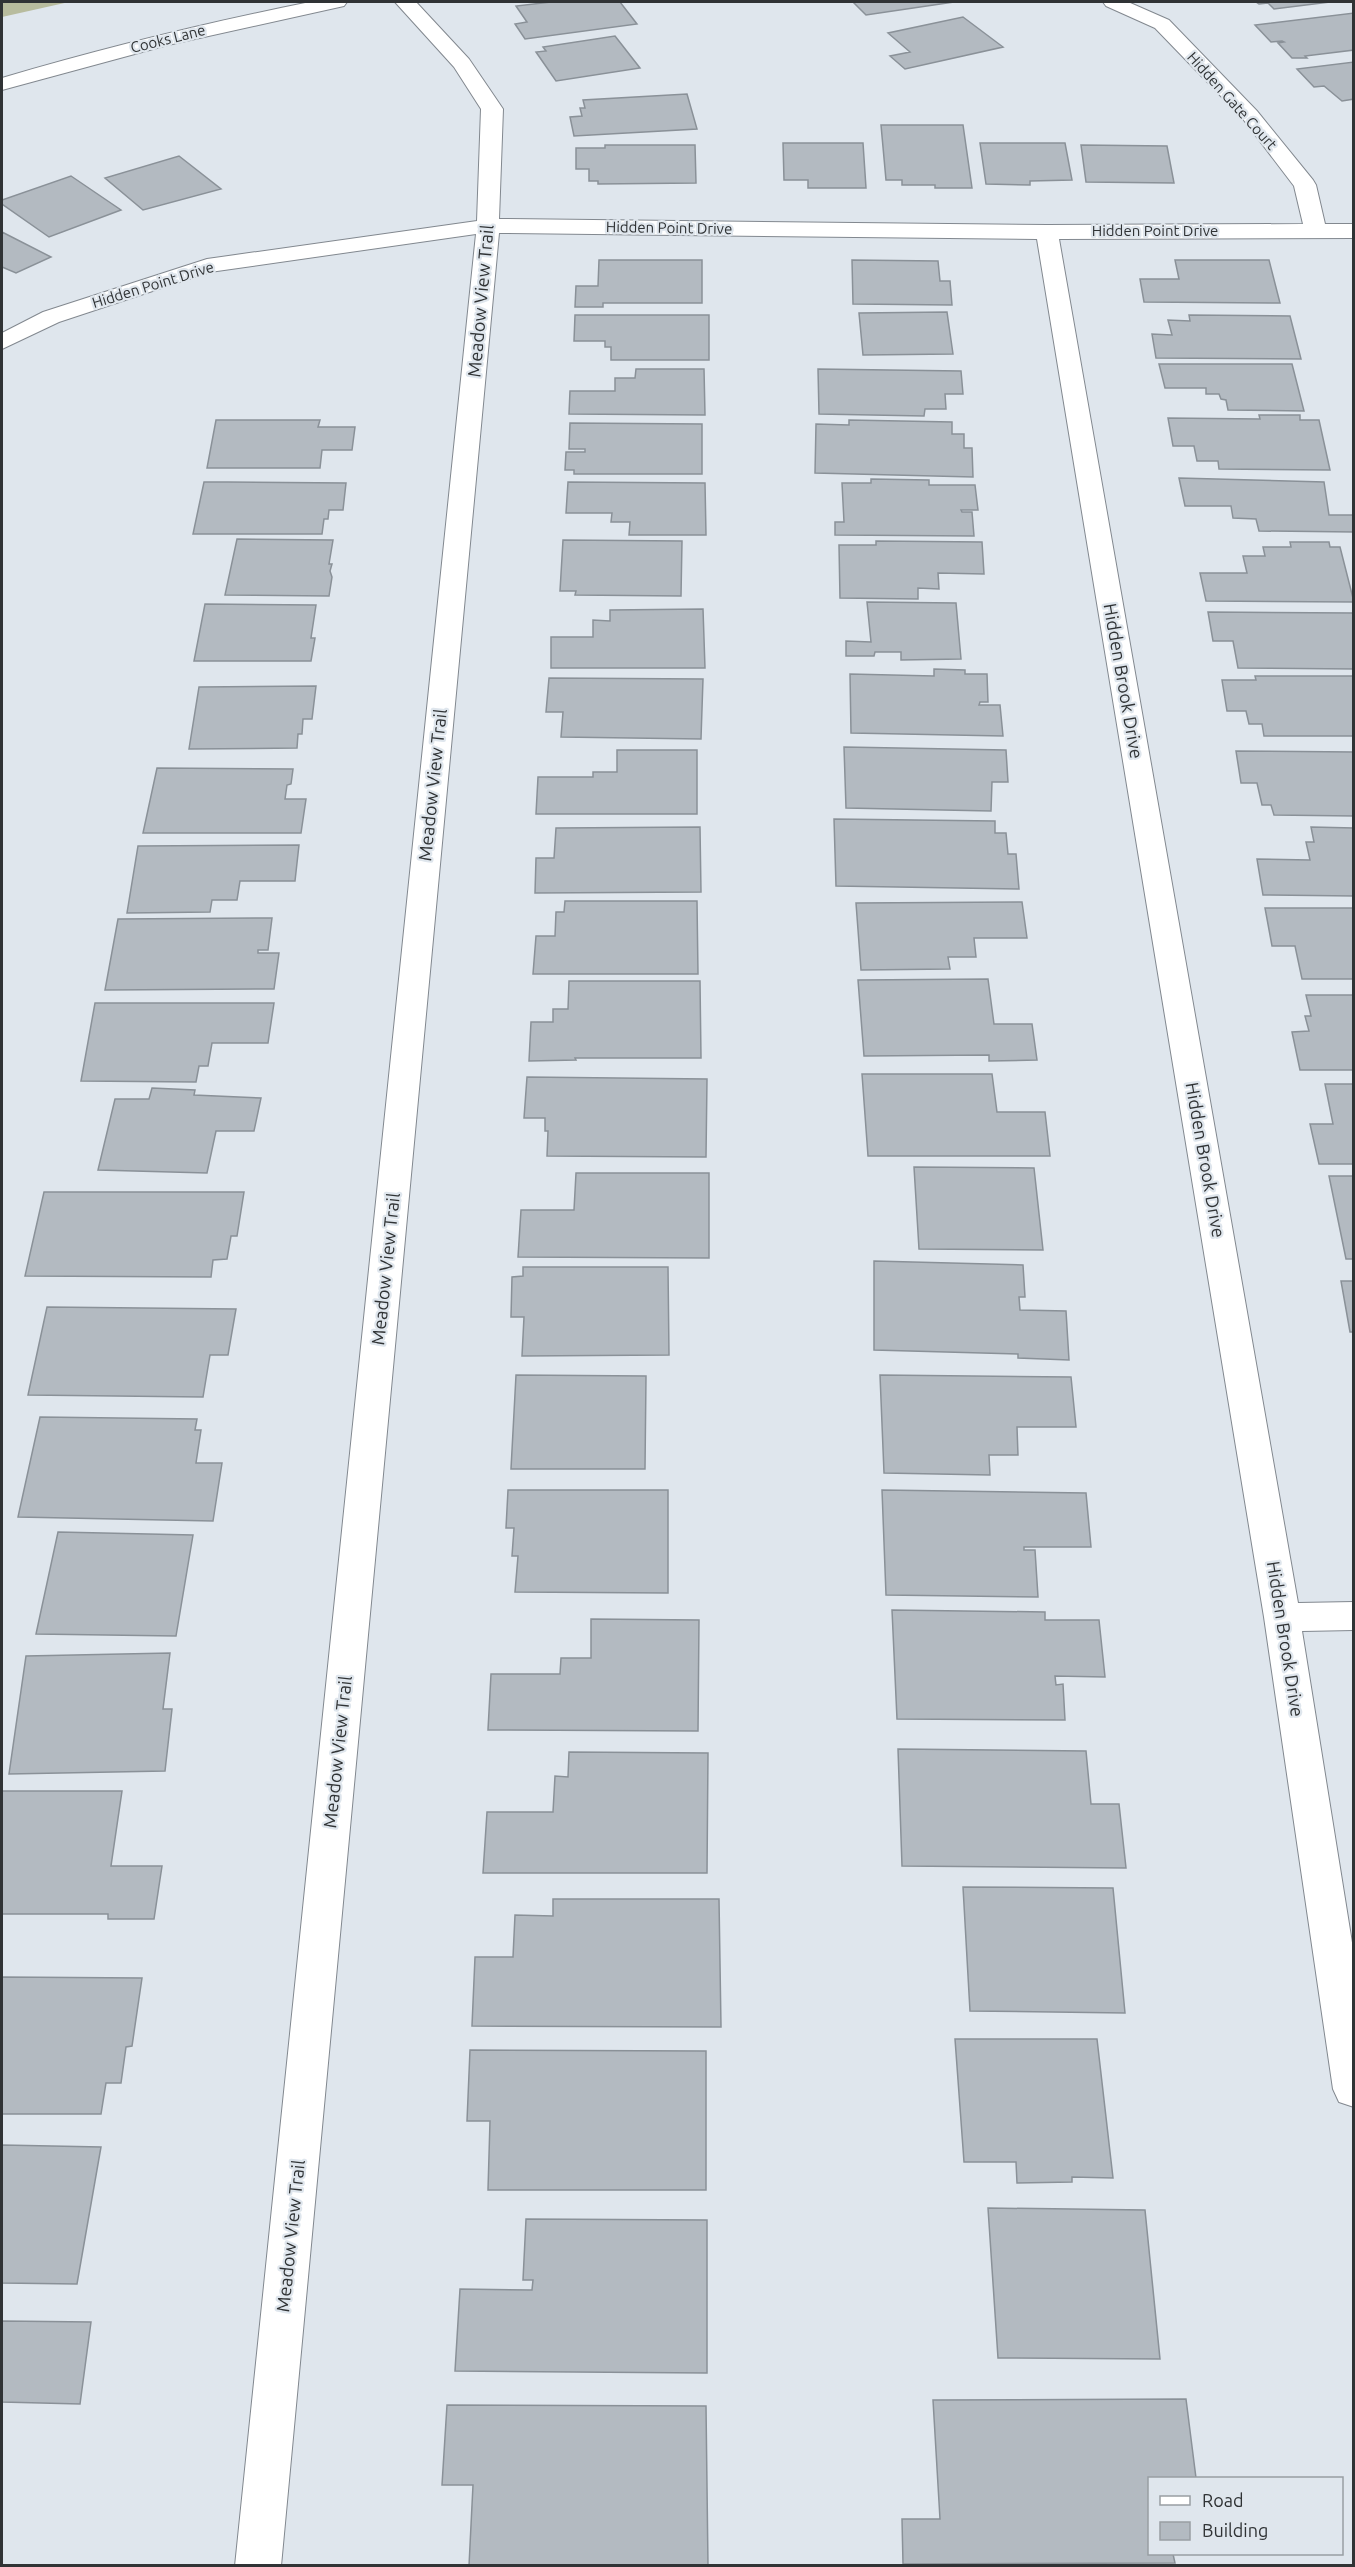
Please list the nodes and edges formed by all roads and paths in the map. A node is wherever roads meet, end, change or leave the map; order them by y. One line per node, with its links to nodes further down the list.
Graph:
1 (337, 2): 4 (street, Cooks Lane)
2 (405, 2): 5 (street, Meadow View Trail)
3 (1113, 2): 6 (street, Hidden Gate Court)
4 (2, 84)
5 (488, 226): 8 (street, Hidden Point Drive); 9 (street, Hidden Point Drive); 13 (street, Meadow View Trail)
6 (1315, 230): 7 (street, Hidden Point Drive); 8 (street, Hidden Point Drive)
7 (1353, 231)
8 (1047, 232): 11 (street, Hidden Brook Drive)
9 (2, 342)
10 (1353, 1616): 11 (street)
11 (1282, 1617): 12 (street, Hidden Brook Drive)
12 (1353, 2089)
13 (258, 2565)

